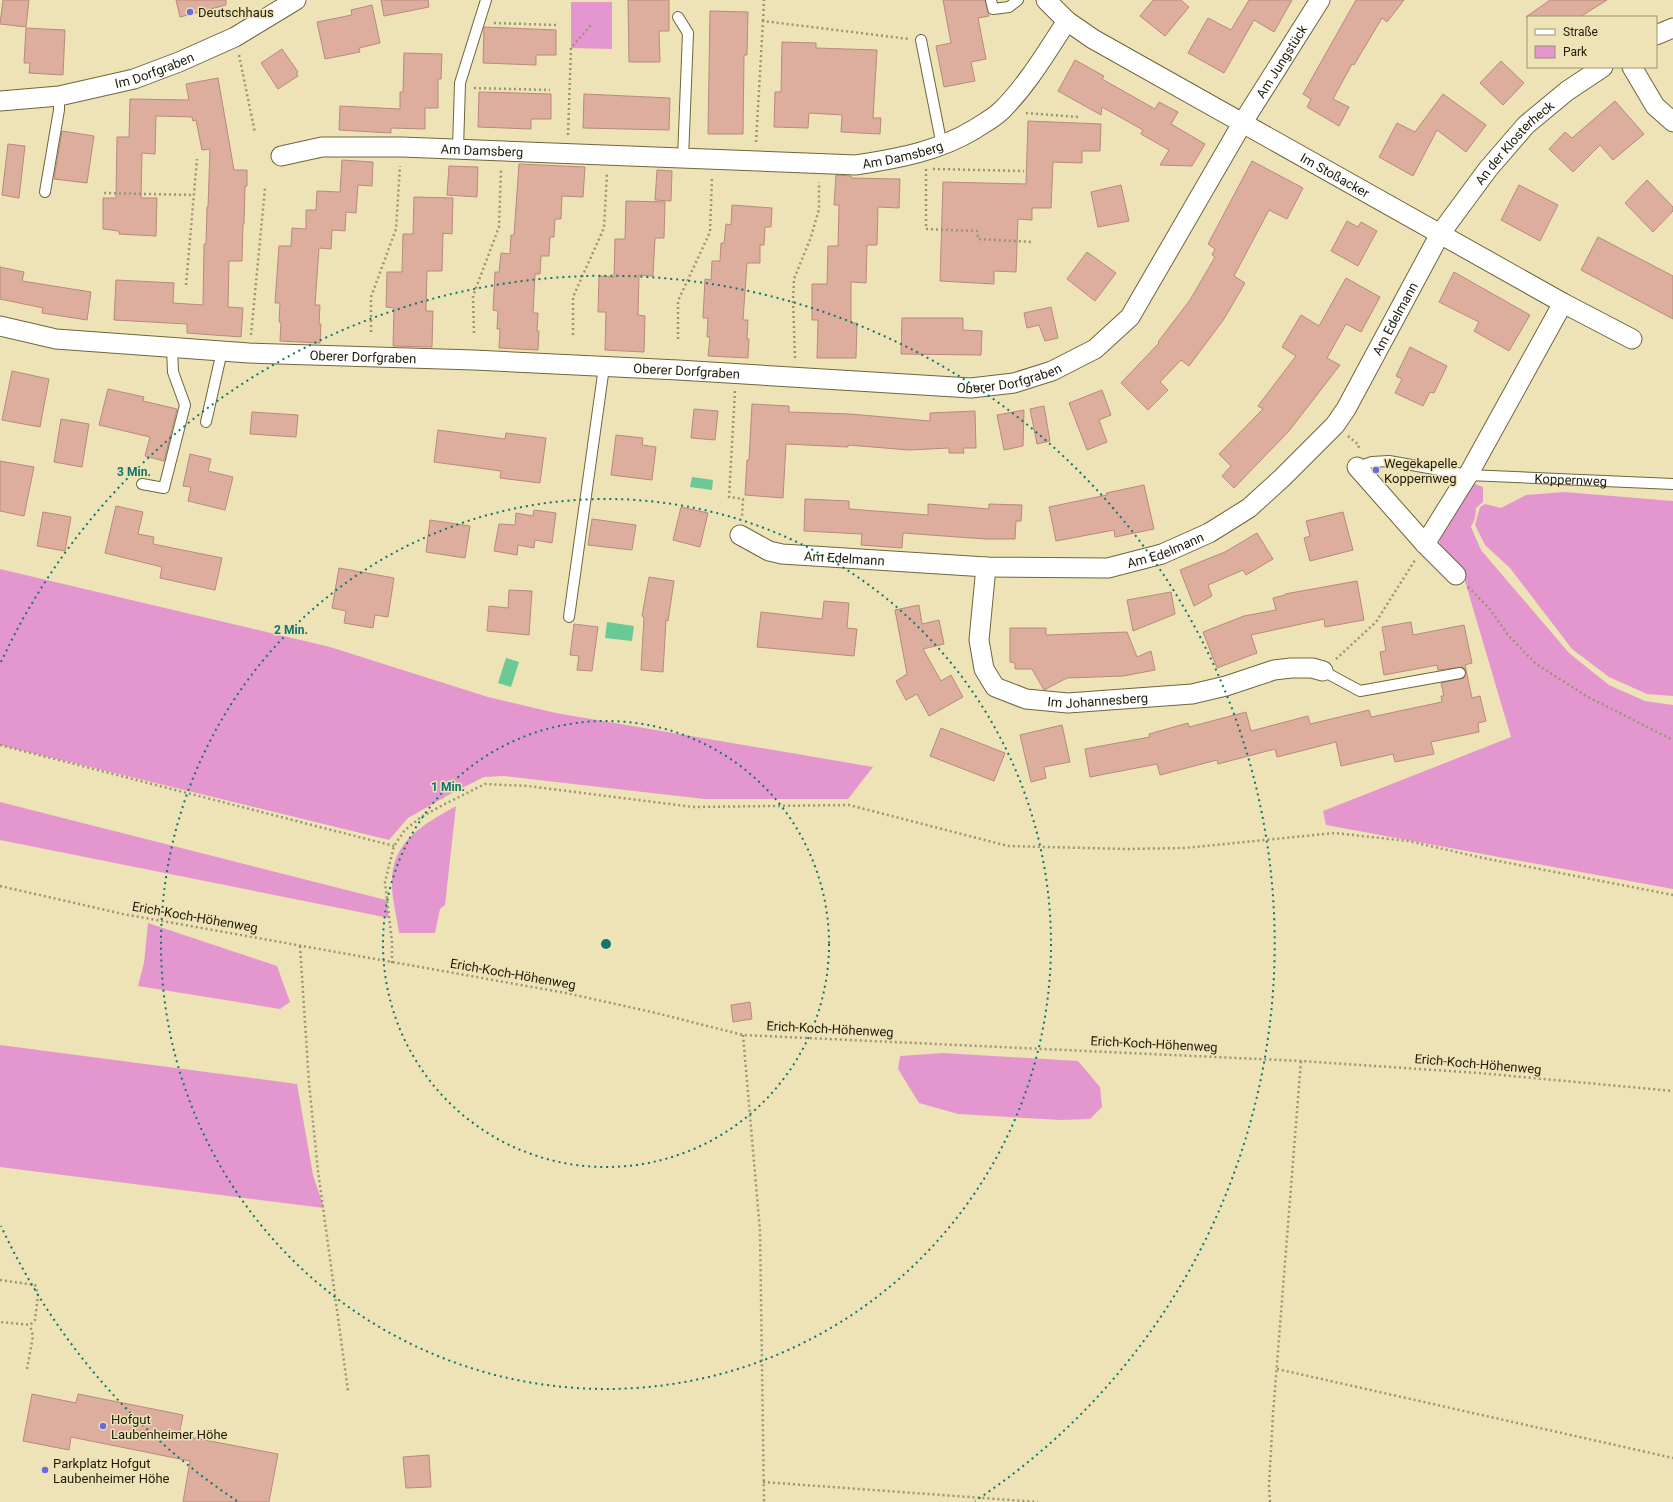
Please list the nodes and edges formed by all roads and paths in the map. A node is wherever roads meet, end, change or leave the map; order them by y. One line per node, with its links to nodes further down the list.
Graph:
1 (296, 0): 22 (street, Im Dorfgraben)
2 (486, 0): 11 (lane)
3 (764, 0): 9 (path)
4 (991, 0): 5 (lane)
5 (1018, 0)
6 (1046, 0): 10 (street, Im Stoßacker)
7 (1320, 0): 26 (street, Am Jungstück)
8 (678, 17): 36 (lane)
9 (763, 21): 16 (path); 39 (path)
10 (1067, 21): 24 (street, Am Damsberg); 26 (street, Im Stoßacker)
11 (479, 22): 12 (path); 20 (lane)
12 (556, 25)
13 (591, 25): 33 (path)
14 (1673, 28): 15 (street)
15 (1657, 35)
16 (921, 40): 29 (lane)
17 (238, 53): 28 (path)
18 (1602, 68): 48 (street, An der Klosterheck)
19 (1633, 68): 27 (street)
20 (460, 88): 21 (path); 31 (lane)
21 (550, 90)
22 (59, 96): 23 (street, Im Dorfgraben); 45 (lane)
23 (0, 101)
24 (1001, 111): 25 (path); 29 (street, Am Damsberg)
25 (1078, 117)
26 (1243, 122): 48 (street, Im Stoßacker); 63 (street, Oberer Dorfgraben)
27 (1673, 122)
28 (255, 133)
29 (942, 146): 40 (street, Am Damsberg)
30 (402, 147): 31 (street, Am Damsberg); 35 (street, Am Damsberg); 53 (path)
31 (458, 149): 32 (street, Am Damsberg)
32 (501, 151): 33 (street, Am Damsberg); 54 (path)
33 (567, 153): 34 (street, Am Damsberg)
34 (608, 155): 36 (street, Am Damsberg); 55 (path)
35 (281, 156)
36 (683, 158): 38 (street, Am Damsberg)
37 (197, 159): 47 (path)
38 (712, 159): 39 (street, Am Damsberg); 57 (path)
39 (755, 160): 40 (street, Am Damsberg)
40 (819, 163): 63 (path)
41 (926, 169): 49 (path)
42 (941, 170): 43 (path)
43 (1024, 171)
44 (265, 188): 56 (path)
45 (45, 192)
46 (104, 193): 47 (path)
47 (194, 195): 50 (path)
48 (1440, 234): 51 (street, Im Stoßacker); 65 (street, Am Edelmann)
49 (1033, 242)
50 (186, 285)
51 (1563, 303): 58 (street, Im Stoßacker); 67 (street)
52 (0, 326): 59 (street, Oberer Dorfgraben)
53 (371, 332)
54 (474, 333)
55 (573, 335)
56 (251, 338)
57 (678, 339)
58 (1632, 339)
59 (172, 348): 60 (street, Oberer Dorfgraben); 68 (lane)
60 (222, 351): 61 (street, Oberer Dorfgraben); 64 (lane)
61 (604, 367): 62 (street, Oberer Dorfgraben); 74 (lane)
62 (736, 373): 63 (street, Oberer Dorfgraben); 70 (path)
63 (794, 376)
64 (206, 422)
65 (1335, 425): 66 (path); 72 (street, Am Edelmann)
66 (1356, 466): 67 (lane, Koppernweg); 71 (street)
67 (1468, 475): 69 (lane, Koppernweg); 71 (street)
68 (142, 484)
69 (1673, 484)
70 (740, 535): 72 (street, Am Edelmann)
71 (1425, 544): 73 (street); 75 (path)
72 (986, 567): 75 (street, Im Johannesberg)
73 (1456, 575): 77 (path)
74 (569, 617)
75 (1323, 672): 76 (lane)
76 (1460, 673)
77 (1673, 740)
78 (0, 745): 79 (path)
79 (394, 846): 81 (path); 83 (path)
80 (0, 886): 82 (path, Erich-Koch-Höhenweg)
81 (1673, 895)
82 (300, 946): 83 (path, Erich-Koch-Höhenweg); 92 (path)
83 (392, 963): 84 (path, Erich-Koch-Höhenweg)
84 (743, 1035): 85 (path, Erich-Koch-Höhenweg); 94 (path)
85 (1301, 1061): 86 (path, Erich-Koch-Höhenweg); 91 (path)
86 (1673, 1092)
87 (0, 1280): 89 (path)
88 (0, 1322): 89 (path)
89 (30, 1325): 90 (path)
90 (27, 1369)
91 (1277, 1369): 93 (path); 97 (path)
92 (348, 1392)
93 (1673, 1458)
94 (763, 1482): 95 (path); 96 (path)
95 (764, 1502)
96 (1038, 1502)
97 (1270, 1502)

